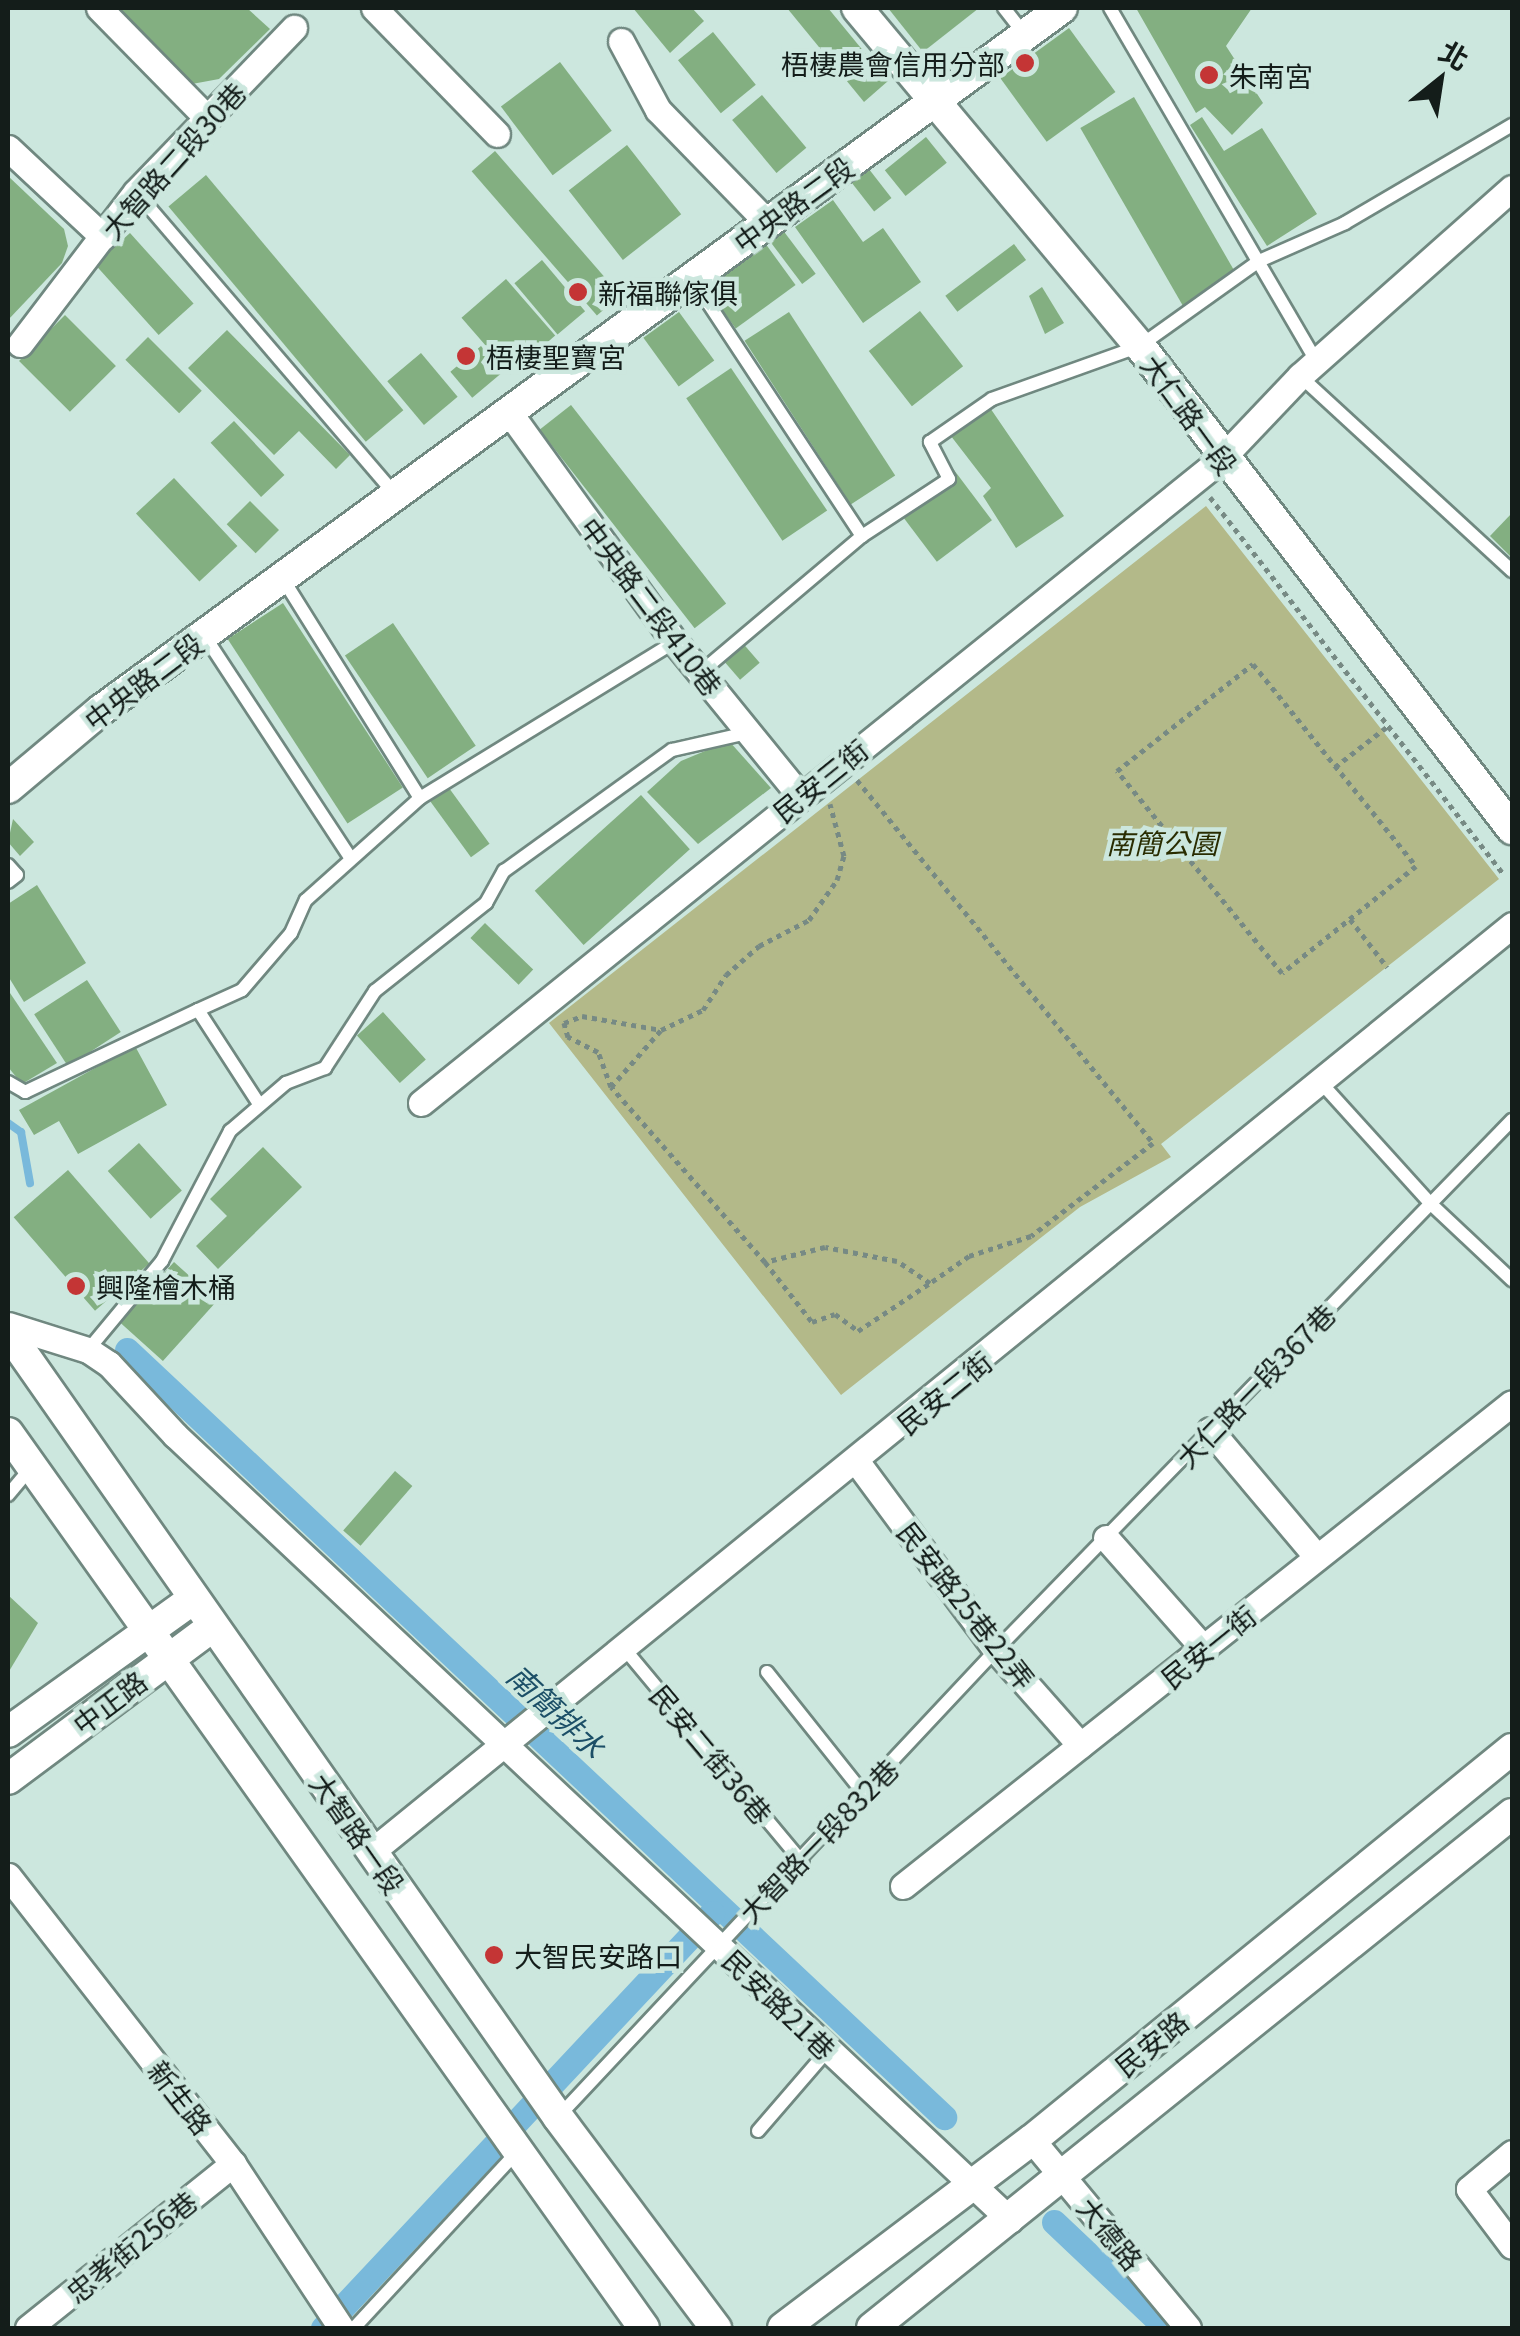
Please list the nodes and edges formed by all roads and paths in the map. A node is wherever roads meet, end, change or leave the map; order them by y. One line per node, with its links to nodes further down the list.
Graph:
1 (100, 8): 11 (street)
2 (374, 8): 13 (street)
3 (857, 8): 10 (street, 大仁路一段)
4 (1004, 8): 8 (lane)
5 (1062, 8): 8 (street, 中央路二段)
6 (1110, 8): 19 (lane)
7 (294, 28): 11 (street, 大智路二段30巷)
8 (1024, 35): 10 (street, 中央路二段)
9 (621, 41): 17 (street)
10 (931, 102): 17 (street, 中央路二段); 21 (street, 大仁路一段)
11 (208, 118): 16 (street, 大智路二段30巷)
12 (1512, 125): 19 (lane)
13 (497, 134)
14 (8, 148): 18 (street)
15 (1512, 188): 23 (street)
16 (136, 192): 18 (street, 大智路二段30巷); 27 (lane)
17 (767, 222): 20 (street, 中央路二段)
18 (103, 237): 22 (street, 大智路二段30巷)
19 (1259, 261): 21 (lane); 23 (lane)
20 (692, 278): 24 (street, 中央路二段); 28 (lane)
21 (1140, 346): 25 (street, 大仁路一段); 28 (lane)
22 (14, 350)
23 (1309, 369): 25 (street); 29 (lane)
24 (509, 412): 27 (street, 中央路二段); 32 (street, 中央路二段410巷)
25 (1221, 459): 39 (street, 民安三街); 41 (street, 大仁路一段)
26 (1205, 490): 34 (path)
27 (396, 494): 30 (street, 中央路二段)
28 (862, 536): 33 (lane)
29 (1512, 571)
30 (283, 578): 31 (street, 中央路二段); 40 (lane)
31 (204, 635): 38 (street, 中央路二段); 42 (lane)
32 (676, 642): 33 (street, 中央路二段410巷); 40 (lane)
33 (702, 671): 35 (street, 中央路二段410巷)
34 (1389, 726): 36 (path); 44 (path)
35 (748, 733): 39 (street, 中央路二段410巷); 54 (lane)
36 (1335, 767): 46 (path); 46 (path)
37 (848, 770): 60 (path)
38 (8, 788)
39 (812, 794): 50 (path); 55 (street, 民安三街)
40 (420, 798): 42 (lane)
41 (1512, 828)
42 (349, 856): 49 (lane)
43 (8, 865): 45 (lane)
44 (1504, 874)
45 (8, 882)
46 (1350, 919): 48 (path)
47 (1512, 925): 52 (street, 民安二街)
48 (1387, 967)
49 (198, 1010): 51 (lane); 54 (lane)
50 (662, 1030): 53 (path); 53 (path)
51 (8, 1082)
52 (1323, 1085): 57 (lane); 66 (street, 民安二街)
53 (611, 1087): 58 (path)
54 (259, 1104): 62 (lane)
55 (420, 1104)
56 (1512, 1120): 57 (lane, 大仁路一段367巷)
57 (1432, 1205): 59 (lane); 64 (lane, 大仁路一段367巷)
58 (765, 1262): 60 (path); 60 (path)
59 (1512, 1280)
60 (930, 1283)
61 (8, 1328): 62 (street); 71 (street, 大智路一段)
62 (88, 1350): 80 (street, 民安路21巷)
63 (1512, 1404): 70 (street, 民安一街)
64 (1210, 1430): 69 (lane, 大仁路一段367巷); 70 (street)
65 (8, 1433): 67 (street, 大智路一段)
66 (857, 1462): 74 (street, 民安二街); 75 (street, 民安路25巷22弄)
67 (32, 1467): 68 (lane); 73 (street, 大智路一段)
68 (8, 1495)
69 (1106, 1538): 75 (lane, 大仁路一段367巷); 76 (street)
70 (1317, 1557): 76 (street, 民安一街)
71 (193, 1599): 72 (street, 大智路一段); 73 (street, 中正路)
72 (212, 1627): 77 (street, 中正路); 86 (street, 大智路一段)
73 (148, 1628): 77 (street, 大智路一段); 79 (street, 中正路)
74 (621, 1645): 80 (street, 民安二街); 87 (lane, 民安二街36巷)
75 (996, 1650): 81 (street, 民安路25巷22弄); 84 (lane, 大智路一段832巷)
76 (1205, 1650): 81 (street, 民安一街)
77 (167, 1658): 83 (street, 中正路); 96 (street, 大智路一段)
78 (767, 1672): 84 (lane)
79 (8, 1732)
80 (509, 1745): 86 (street, 民安二街); 90 (street, 民安路21巷)
81 (1080, 1745): 89 (street, 民安一街)
82 (1512, 1749): 94 (street, 民安路)
83 (8, 1778)
84 (865, 1795): 87 (lane, 大智路一段832巷)
85 (1512, 1814): 98 (street, 民安路)
86 (371, 1852): 92 (street, 大智路一段)
87 (803, 1862): 90 (lane, 大智路一段832巷)
88 (8, 1876): 97 (street, 新生路)
89 (903, 1886)
90 (716, 1943): 91 (street, 民安路21巷); 92 (lane, 大智路一段832巷)
91 (828, 2050): 93 (lane); 99 (street, 民安路21巷)
92 (558, 2117): 106 (street, 大智路一段)
93 (758, 2131)
94 (1032, 2140): 98 (street, 大德路); 99 (street, 民安路)
95 (1512, 2152): 101 (street)
96 (515, 2154): 104 (lane); 105 (street, 大智路一段)
97 (233, 2164): 102 (street, 忠孝街256巷); 103 (street, 新生路)
98 (1064, 2176): 100 (street, 民安路); 109 (street, 大德路)
99 (974, 2182): 100 (street, 民安路21巷); 107 (street, 民安路)
100 (1010, 2220): 108 (street, 民安路)
101 (1512, 2246)
102 (28, 2328)
103 (341, 2328)
104 (354, 2328)
105 (644, 2328)
106 (716, 2328)
107 (784, 2328)
108 (872, 2328)
109 (1188, 2328)

